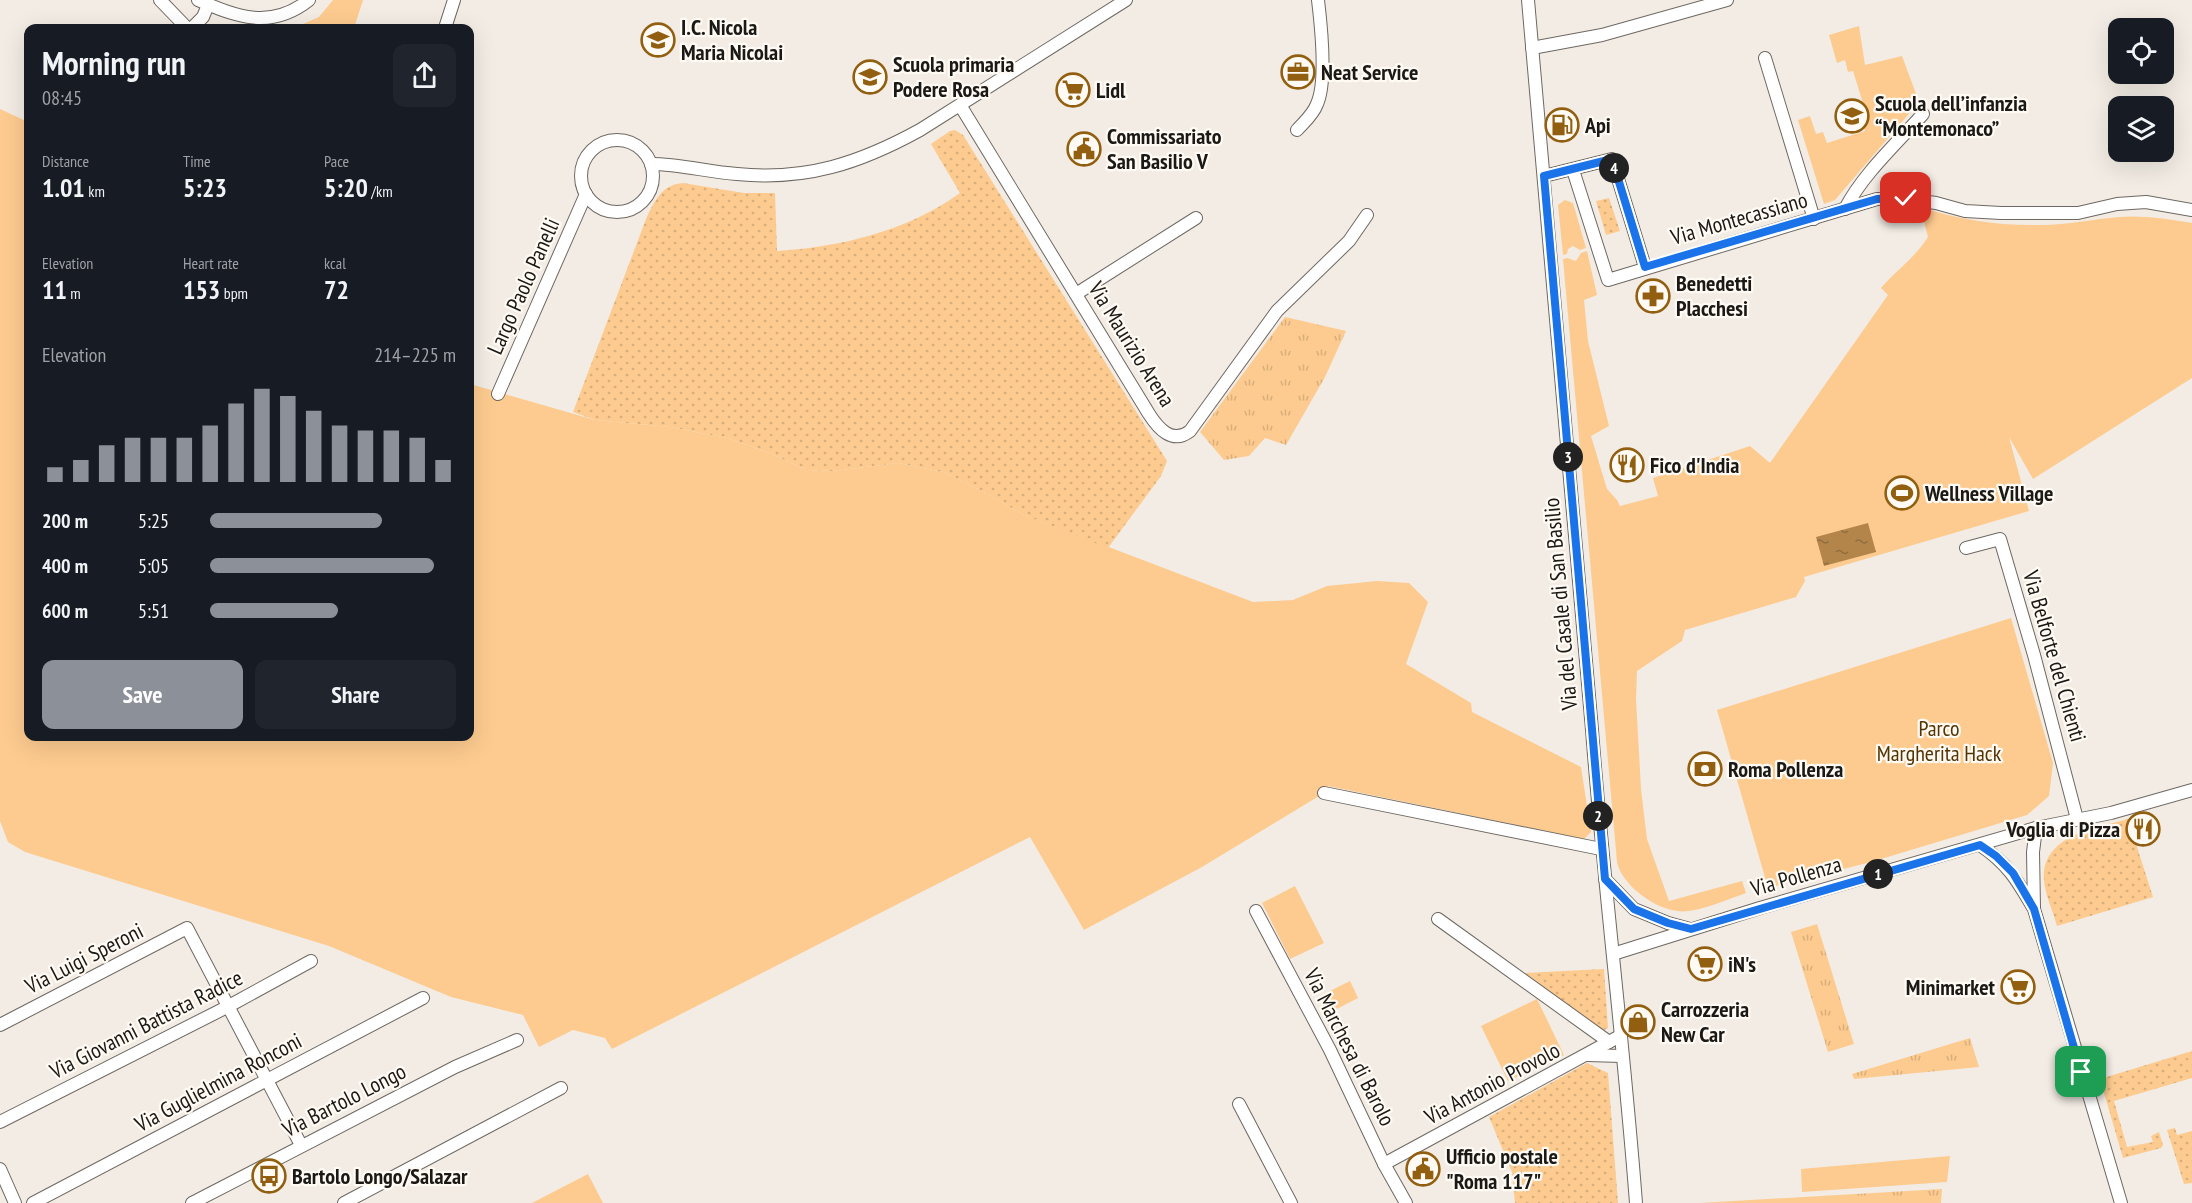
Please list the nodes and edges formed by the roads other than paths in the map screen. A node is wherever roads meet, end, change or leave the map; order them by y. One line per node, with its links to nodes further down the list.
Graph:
1 (160, 0): 9 (street)
2 (309, 0): 8 (street)
3 (454, 0): 11 (street)
4 (1126, 0): 14 (street)
5 (1318, 0): 16 (street)
6 (1528, 0): 12 (street, Via del Casale di San Basilio)
7 (1727, 0): 12 (street)
8 (203, 2): 10 (street)
9 (183, 24)
10 (196, 24)
11 (446, 24)
12 (1532, 48): 19 (street, Via del Casale di San Basilio)
13 (1765, 58): 25 (street)
14 (960, 105): 17 (street); 27 (street, Via Maurizio Arena)
15 (1923, 114): 21 (street)
16 (1297, 130)
17 (651, 164): 20 (street); 20 (street, Largo Paolo Panelli)
18 (1573, 170): 19 (street); 26 (street); 26 (street, Via Montecassiano)
19 (1544, 176): 35 (street, Via del Casale di San Basilio)
20 (586, 194): 28 (street, Largo Paolo Panelli)
21 (1845, 209): 22 (street, Via Montecassiano); 25 (street, Via Montecassiano)
22 (2192, 210)
23 (1367, 215): 27 (street, Via Maurizio Arena)
24 (1196, 218): 27 (street)
25 (1814, 219): 26 (street, Via Montecassiano)
26 (1645, 267)
27 (1076, 294)
28 (498, 394)
29 (1966, 548): 32 (street, Via Belforte del Chienti)
30 (2192, 789): 32 (street, Via Pollenza)
31 (1324, 793): 35 (street)
32 (2078, 819): 33 (street, Via Pollenza)
33 (2036, 828): 34 (street, Via Pollenza); 37 (street)
34 (1980, 845): 37 (street); 40 (street, Via Pollenza)
35 (1601, 849): 36 (street, Via del Casale di San Basilio)
36 (1605, 879): 40 (street); 41 (street, Via del Casale di San Basilio)
37 (2034, 909): 64 (street)
38 (1256, 911): 55 (street, Via Marchesa di Barolo)
39 (1438, 919): 46 (street, Via Antonio Provolo)
40 (1691, 929): 41 (street, Via Pollenza)
41 (1613, 954): 46 (street, Via del Casale di San Basilio)
42 (311, 961): 44 (street, Via Giovanni Battista Radice)
43 (423, 998): 50 (street, Via Guglielmina Ronconi)
44 (227, 1007): 45 (street, Via Luigi Speroni); 50 (street); 53 (street, Via Giovanni Battista Radice)
45 (0, 1025)
46 (1614, 1039): 48 (street, Via Antonio Provolo); 49 (street, Via del Casale di San Basilio)
47 (517, 1040): 54 (street, Via Bartolo Longo)
48 (1587, 1055): 49 (street, Via Antonio Provolo); 55 (street, Via Antonio Provolo)
49 (1621, 1056): 63 (street, Via del Casale di San Basilio)
50 (266, 1080): 54 (street); 58 (street, Via Guglielmina Ronconi)
51 (561, 1088): 60 (street)
52 (1239, 1104): 61 (street)
53 (0, 1122)
54 (301, 1145): 59 (street, Via Bartolo Longo)
55 (1384, 1164): 62 (street, Via Marchesa di Barolo)
56 (0, 1169): 57 (street)
57 (15, 1203)
58 (33, 1203)
59 (192, 1203)
60 (344, 1203)
61 (1291, 1203)
62 (1406, 1203)
63 (1636, 1203)
64 (2121, 1203)

